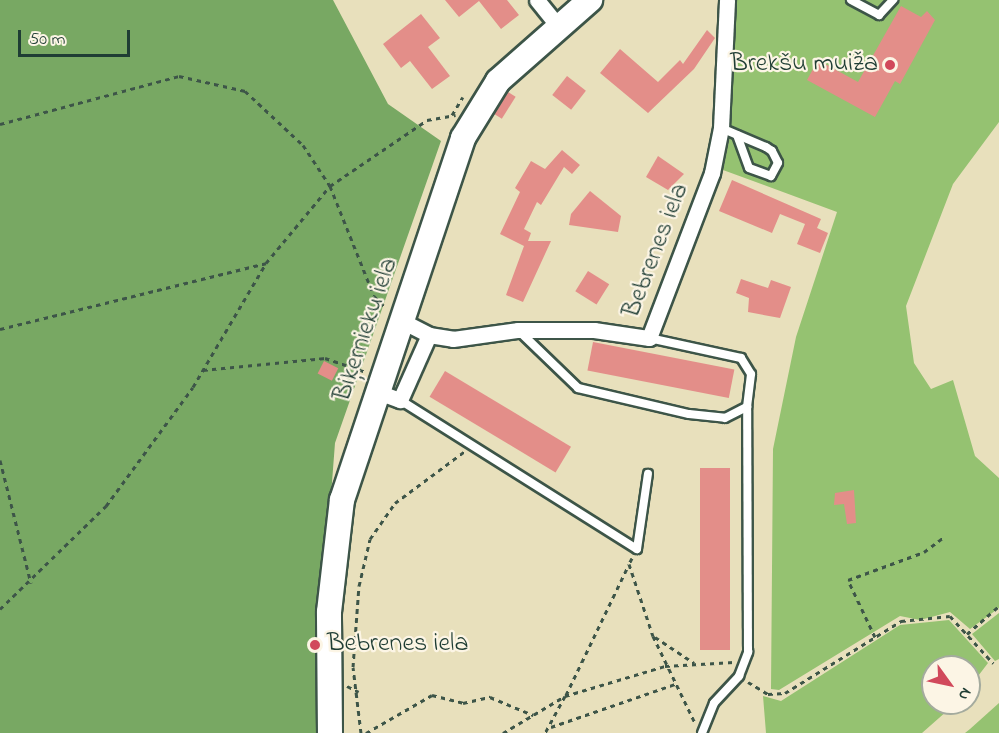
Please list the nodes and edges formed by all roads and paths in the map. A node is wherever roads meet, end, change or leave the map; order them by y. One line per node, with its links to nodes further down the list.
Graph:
1 (537, 0): 6 (street)
2 (590, 0): 6 (main road, Biķernieku iela)
3 (728, 0): 10 (street, Bebrenes iela)
4 (851, 0): 5 (lane)
5 (893, 0)
6 (559, 27): 8 (main road, Biķernieku iela)
7 (468, 91): 8 (path)
8 (462, 115): 12 (path); 14 (main road, Biķernieku iela)
9 (0, 124): 12 (path)
10 (721, 128): 11 (lane); 18 (street, Bebrenes iela)
11 (737, 135): 11 (lane)
12 (330, 186): 13 (path); 14 (path)
13 (266, 263): 15 (path); 19 (path)
14 (400, 320): 17 (street, Bebrenes iela); 20 (main road, Biķernieku iela)
15 (0, 329)
16 (518, 330): 17 (street, Bebrenes iela); 18 (street, Bebrenes iela); 22 (lane)
17 (429, 335): 21 (street)
18 (649, 338): 22 (lane)
19 (203, 370): 20 (path); 29 (path)
20 (377, 386): 21 (street); 44 (main road, Biķernieku iela)
21 (400, 400): 23 (lane)
22 (747, 407): 35 (lane)
23 (471, 447): 27 (lane); 45 (path)
24 (0, 460): 29 (path)
25 (648, 474): 27 (lane)
26 (945, 536): 34 (path)
27 (637, 549): 28 (path)
28 (629, 564): 33 (path); 41 (path)
29 (31, 584): 31 (path)
30 (999, 606): 32 (path)
31 (0, 609)
32 (967, 634): 34 (path); 37 (path)
33 (653, 636): 36 (path); 38 (path)
34 (875, 637): 39 (path)
35 (745, 662): 36 (path); 39 (lane)
36 (695, 663): 38 (path)
37 (993, 663)
38 (665, 666): 40 (path); 41 (path)
39 (739, 676): 49 (lane)
40 (675, 684): 43 (path); 49 (path)
41 (565, 696): 42 (path); 43 (path)
42 (533, 715): 46 (path); 47 (path)
43 (551, 727): 48 (path)
44 (334, 732)
45 (361, 733)
46 (366, 733)
47 (503, 733)
48 (545, 733)
49 (701, 733)

